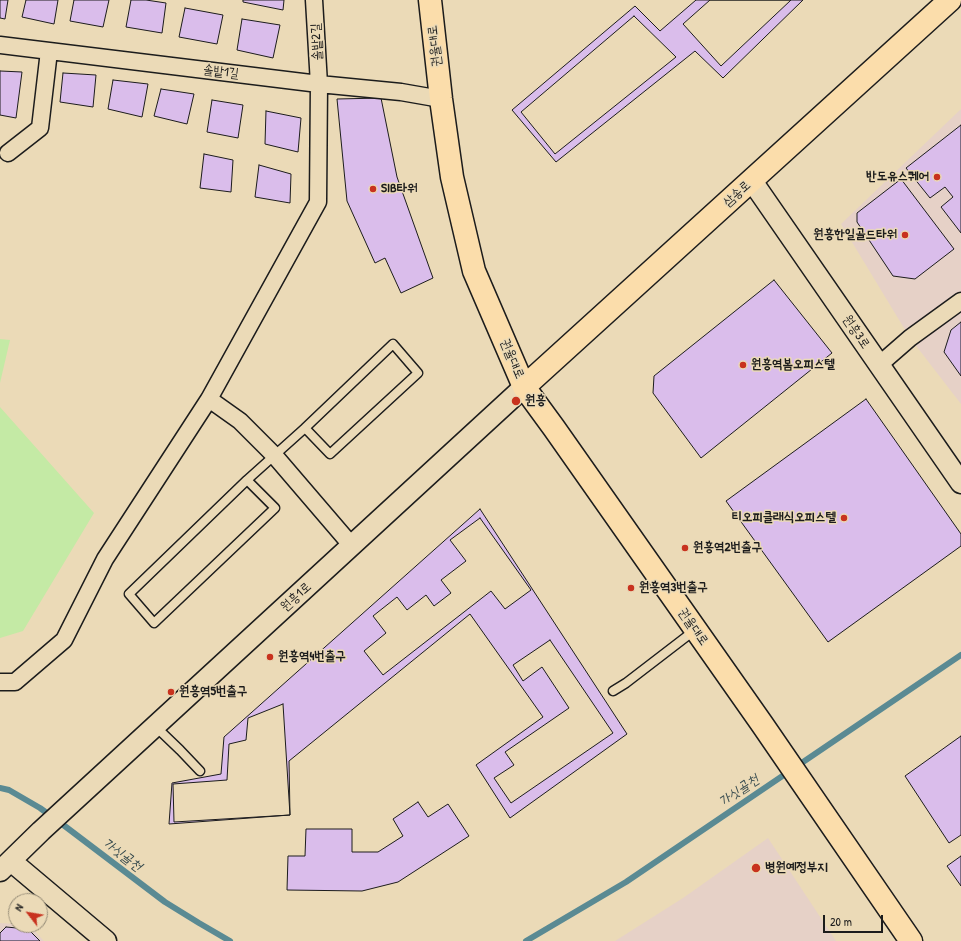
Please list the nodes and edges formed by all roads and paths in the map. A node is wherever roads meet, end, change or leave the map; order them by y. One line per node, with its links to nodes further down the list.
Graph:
1 (314, 0): 6 (street, 솔밭2길)
2 (430, 0): 7 (main road, 권율대로)
3 (950, 0): 9 (main road, 삼송로)
4 (0, 46): 5 (street, 솔밭1길)
5 (49, 52): 6 (street, 솔밭1길); 8 (street)
6 (319, 84): 7 (street, 솔밭1길); 13 (street, 솔밭2길)
7 (441, 99): 12 (main road, 권율대로)
8 (8, 153)
9 (752, 181): 11 (street, 원흥3로); 12 (main road, 삼송로)
10 (961, 301): 11 (street)
11 (879, 365): 17 (street, 원흥3로)
12 (524, 387): 18 (street, 원흥1로); 19 (main road, 권율대로)
13 (208, 400): 15 (street); 20 (street, 솔밭2길)
14 (305, 428): 14 (lane); 15 (lane)
15 (274, 455): 16 (lane); 18 (street)
16 (248, 480): 16 (lane)
17 (961, 483)
18 (352, 546): 22 (street, 원흥1로)
19 (695, 629): 21 (lane); 26 (main road, 권율대로)
20 (0, 682)
21 (612, 691)
22 (156, 726): 23 (lane); 24 (street, 원흥1로)
23 (200, 771)
24 (6, 866): 25 (street)
25 (106, 941)
26 (911, 941)

